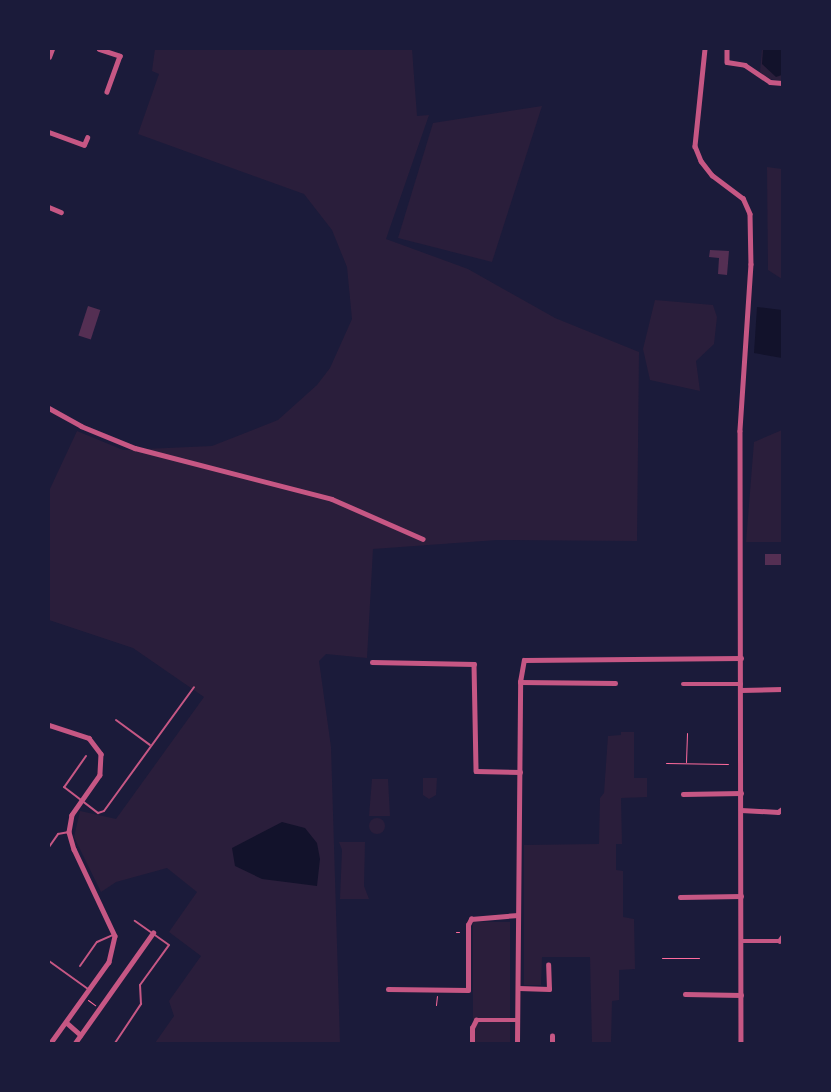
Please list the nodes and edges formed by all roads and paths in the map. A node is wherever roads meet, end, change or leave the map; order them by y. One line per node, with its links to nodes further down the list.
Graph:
1 (52, 49): 5 (street)
2 (100, 49): 7 (street)
3 (705, 49): 14 (street)
4 (726, 49): 6 (street)
5 (49, 57)
6 (782, 83)
7 (107, 92)
8 (49, 132): 9 (street)
9 (87, 138)
10 (49, 207): 11 (street)
11 (61, 212)
12 (49, 408): 13 (street)
13 (423, 539)
14 (741, 658): 16 (street); 20 (street)
15 (372, 662): 30 (street)
16 (520, 682): 17 (street); 30 (street)
17 (615, 683)
18 (683, 684): 20 (street)
19 (194, 687): 25 (lane)
20 (741, 687): 21 (street); 31 (street)
21 (782, 689)
22 (116, 720): 25 (lane)
23 (49, 725): 33 (street)
24 (686, 733): 28 (path)
25 (151, 745): 33 (lane)
26 (86, 756): 33 (lane)
27 (666, 763): 28 (path)
28 (686, 763): 29 (path)
29 (728, 764)
30 (520, 772): 40 (street)
31 (741, 793): 32 (street); 35 (street)
32 (683, 794)
33 (80, 801): 36 (street)
34 (782, 808): 35 (street)
35 (741, 810): 38 (street)
36 (69, 832): 37 (lane); 43 (street)
37 (49, 847)
38 (741, 896): 39 (street); 45 (street)
39 (680, 897)
40 (518, 915): 51 (street); 54 (street)
41 (134, 921): 42 (lane)
42 (153, 933): 59 (street); 66 (lane)
43 (115, 934): 50 (lane); 53 (street)
44 (782, 937): 45 (street)
45 (741, 941): 56 (street)
46 (662, 958): 47 (path)
47 (699, 958)
48 (49, 961): 53 (lane)
49 (548, 965): 51 (street)
50 (80, 966)
51 (519, 988): 60 (street)
52 (388, 989): 54 (street)
53 (90, 990): 57 (street)
54 (437, 990): 58 (path)
55 (685, 994): 56 (street)
56 (741, 995): 70 (street)
57 (84, 998): 59 (path); 61 (street)
58 (436, 1005)
59 (100, 1008): 62 (street)
60 (518, 1020): 67 (street); 68 (street)
61 (67, 1022): 62 (street); 64 (street)
62 (81, 1035): 65 (street)
63 (552, 1036): 69 (street)
64 (51, 1043)
65 (75, 1043)
66 (115, 1043)
67 (472, 1043)
68 (517, 1043)
69 (552, 1043)
70 (741, 1043)

